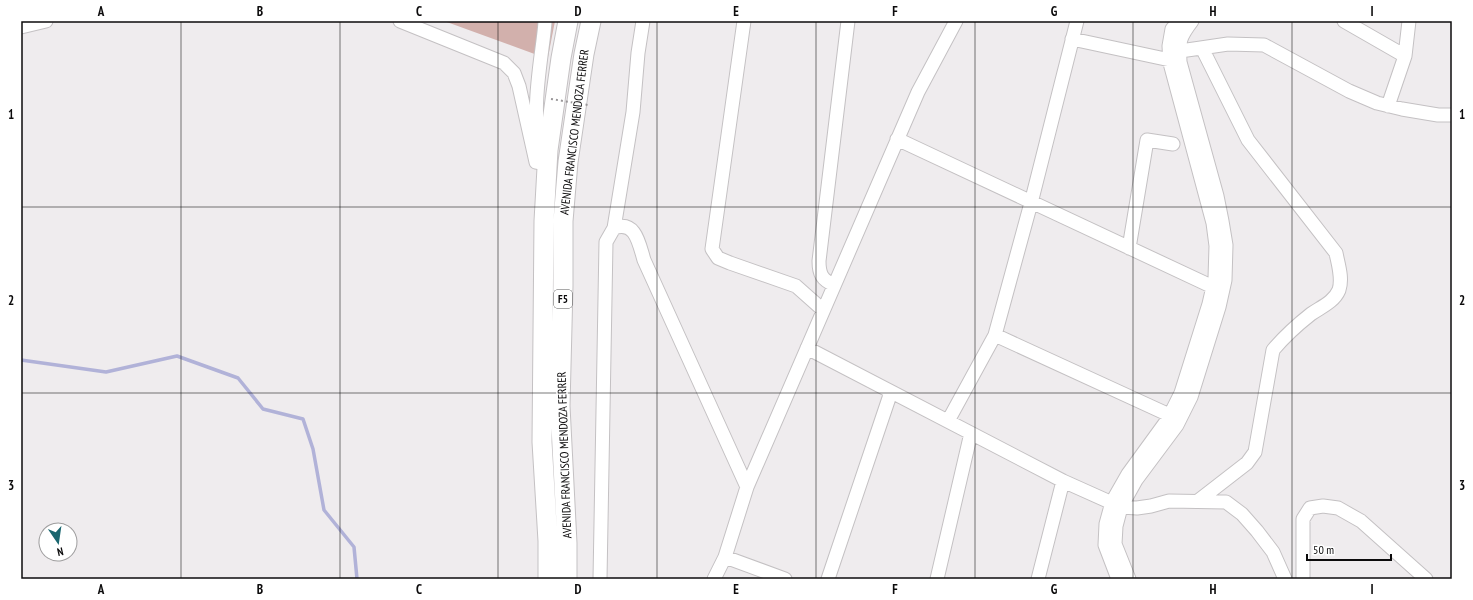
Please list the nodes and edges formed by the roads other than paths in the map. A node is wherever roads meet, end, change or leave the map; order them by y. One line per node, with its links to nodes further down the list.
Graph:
1 (46, 21): 15 (street)
2 (400, 21): 24 (street)
3 (545, 21): 24 (street)
4 (568, 21): 24 (highway, AVENIDA FRANCISCO MENDOZA FERRER / F5)
5 (590, 21): 25 (highway, AVENIDA FRANCISCO MENDOZA FERRER / F5)
6 (744, 21): 31 (street)
7 (848, 21): 29 (street)
8 (956, 21): 22 (street)
9 (1077, 21): 16 (street)
10 (1179, 21): 18 (street)
11 (1192, 21): 18 (street)
12 (1344, 21): 19 (street)
13 (1409, 21): 19 (street)
14 (646, 22): 27 (street)
15 (21, 27)
16 (1072, 39): 18 (street); 26 (street)
17 (1202, 48): 18 (street); 20 (street); 40 (street)
18 (1175, 56): 30 (street)
19 (1405, 56): 20 (street)
20 (1388, 106): 21 (street)
21 (1452, 115)
22 (897, 139): 26 (street); 29 (street)
23 (1173, 144): 28 (street)
24 (548, 157): 25 (highway); 43 (highway, AVENIDA FRANCISCO MENDOZA FERRER / F5)
25 (568, 162): 44 (highway, AVENIDA FRANCISCO MENDOZA FERRER / F5)
26 (1031, 202): 28 (street); 32 (street)
27 (614, 228): 39 (street); 45 (street)
28 (1128, 248): 30 (street)
29 (834, 285): 31 (street)
30 (1218, 287): 35 (street)
31 (823, 310): 33 (street)
32 (995, 335): 35 (street); 36 (street)
33 (807, 348): 34 (street); 39 (street)
34 (891, 392): 36 (street); 48 (street)
35 (1175, 418): 41 (street)
36 (948, 421): 37 (street)
37 (971, 433): 38 (street); 49 (street)
38 (1063, 481): 41 (street); 50 (street)
39 (747, 487): 42 (street)
40 (1198, 501): 41 (street); 53 (street)
41 (1117, 505): 51 (street); 52 (street)
42 (725, 557): 46 (street); 47 (street)
43 (548, 579)
44 (567, 579)
45 (600, 579)
46 (714, 579)
47 (785, 579)
48 (828, 579)
49 (937, 579)
50 (1038, 579)
51 (1118, 579)
52 (1129, 579)
53 (1285, 579)
54 (1302, 579): 55 (street)
55 (1426, 579)

